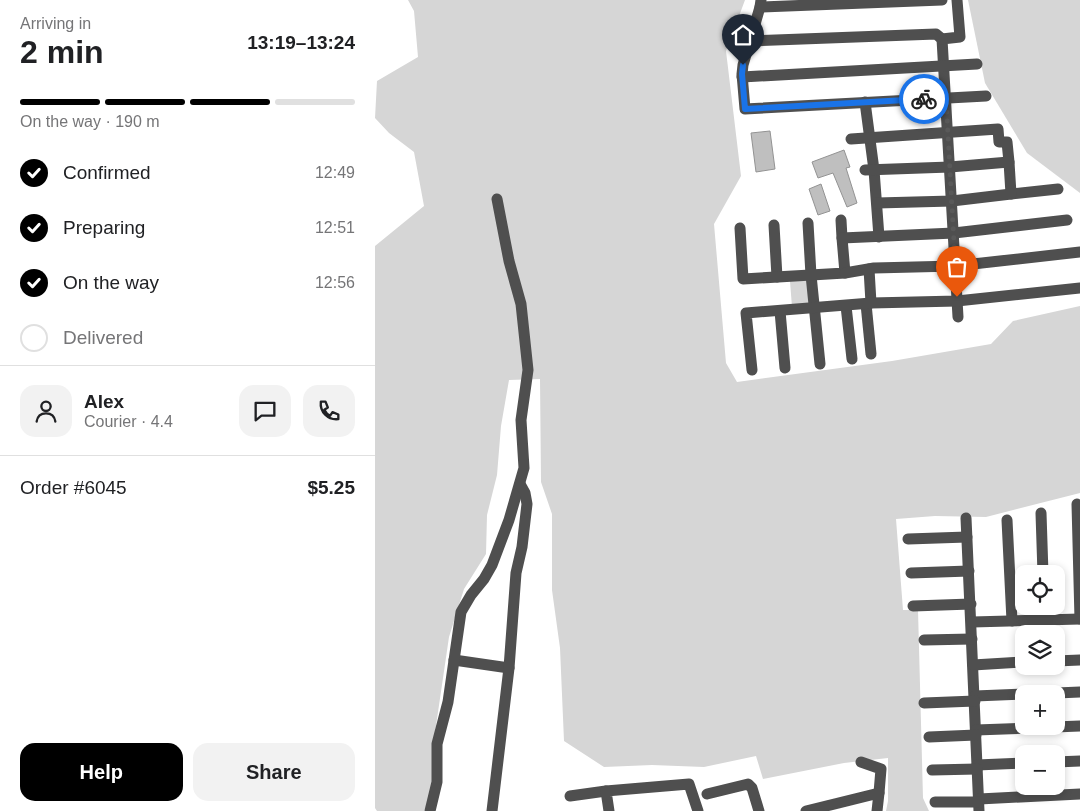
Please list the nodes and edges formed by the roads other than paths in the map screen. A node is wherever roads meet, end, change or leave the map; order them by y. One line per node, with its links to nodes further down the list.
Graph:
1 (942, 0): 3 (street)
2 (957, 0): 4 (street)
3 (761, 3): 5 (street)
4 (943, 39): 5 (street); 7 (street)
5 (749, 41): 8 (street)
6 (977, 64): 7 (street)
7 (943, 66): 8 (street); 10 (street)
8 (742, 77): 11 (street)
9 (986, 96): 10 (street)
10 (946, 98): 11 (street); 12 (street)
11 (865, 102): 13 (street)
12 (949, 133): 13 (street); 15 (street); 16 (street)
13 (870, 137): 14 (street); 17 (street)
14 (851, 138)
15 (1009, 162): 16 (street); 19 (street)
16 (950, 167): 17 (street); 21 (street)
17 (870, 170): 22 (street)
18 (1057, 189): 19 (street)
19 (1011, 194): 21 (street)
20 (497, 199): 49 (street)
21 (952, 200): 22 (street); 28 (street)
22 (877, 203): 29 (street)
23 (841, 220): 30 (street)
24 (1067, 220): 28 (street)
25 (808, 224): 35 (street)
26 (774, 226): 36 (street)
27 (740, 228): 36 (street)
28 (954, 233): 29 (street); 32 (street)
29 (879, 236): 30 (street)
30 (842, 238): 34 (street)
31 (1080, 252): 32 (street)
32 (955, 266): 33 (street); 38 (street)
33 (871, 269): 34 (street); 39 (street)
34 (845, 273): 35 (street)
35 (811, 275): 36 (street); 41 (street)
36 (777, 277)
37 (1080, 288): 38 (street)
38 (957, 301): 39 (street); 43 (street)
39 (869, 304): 40 (street); 44 (street)
40 (846, 306): 41 (street); 45 (street)
41 (815, 308): 42 (street); 46 (street)
42 (780, 310): 47 (street); 48 (street)
43 (959, 317)
44 (871, 354)
45 (852, 359)
46 (820, 364)
47 (785, 368)
48 (752, 370)
49 (520, 484): 68 (street); 73 (street)
50 (1077, 504): 62 (street)
51 (1041, 513): 56 (street)
52 (966, 518): 54 (street)
53 (1007, 520): 64 (street)
54 (967, 537): 55 (street); 57 (street)
55 (908, 539)
56 (1043, 565)
57 (969, 571): 58 (street); 59 (street)
58 (911, 573)
59 (971, 604): 60 (street); 65 (street)
60 (913, 606)
61 (1045, 615): 63 (street)
62 (1080, 619): 63 (street)
63 (1045, 620): 64 (street)
64 (1012, 621): 65 (street)
65 (972, 622): 66 (street)
66 (973, 639): 67 (street); 72 (street)
67 (924, 640)
68 (454, 660): 73 (street); 95 (street)
69 (1080, 660): 70 (street)
70 (1065, 661)
71 (1015, 663): 72 (street)
72 (973, 665): 77 (street)
73 (509, 668): 96 (street)
74 (1080, 692): 75 (street)
75 (1065, 693)
76 (1015, 695): 77 (street)
77 (975, 698): 78 (street); 80 (street)
78 (924, 703)
79 (1080, 726): 80 (street)
80 (976, 732): 81 (street); 86 (street)
81 (929, 737)
82 (1080, 761): 84 (street)
83 (861, 762): 89 (street)
84 (1065, 762)
85 (1015, 764): 86 (street)
86 (977, 767): 87 (street); 94 (street)
87 (932, 770)
88 (606, 791): 92 (street); 97 (street); 98 (street)
89 (879, 792): 100 (street); 101 (street)
90 (707, 794): 99 (street)
91 (1080, 794): 94 (street)
92 (571, 796)
93 (935, 802): 94 (street)
94 (979, 804)
95 (430, 811)
96 (492, 811)
97 (609, 811)
98 (697, 811)
99 (759, 811)
100 (806, 811)
101 (877, 811)

